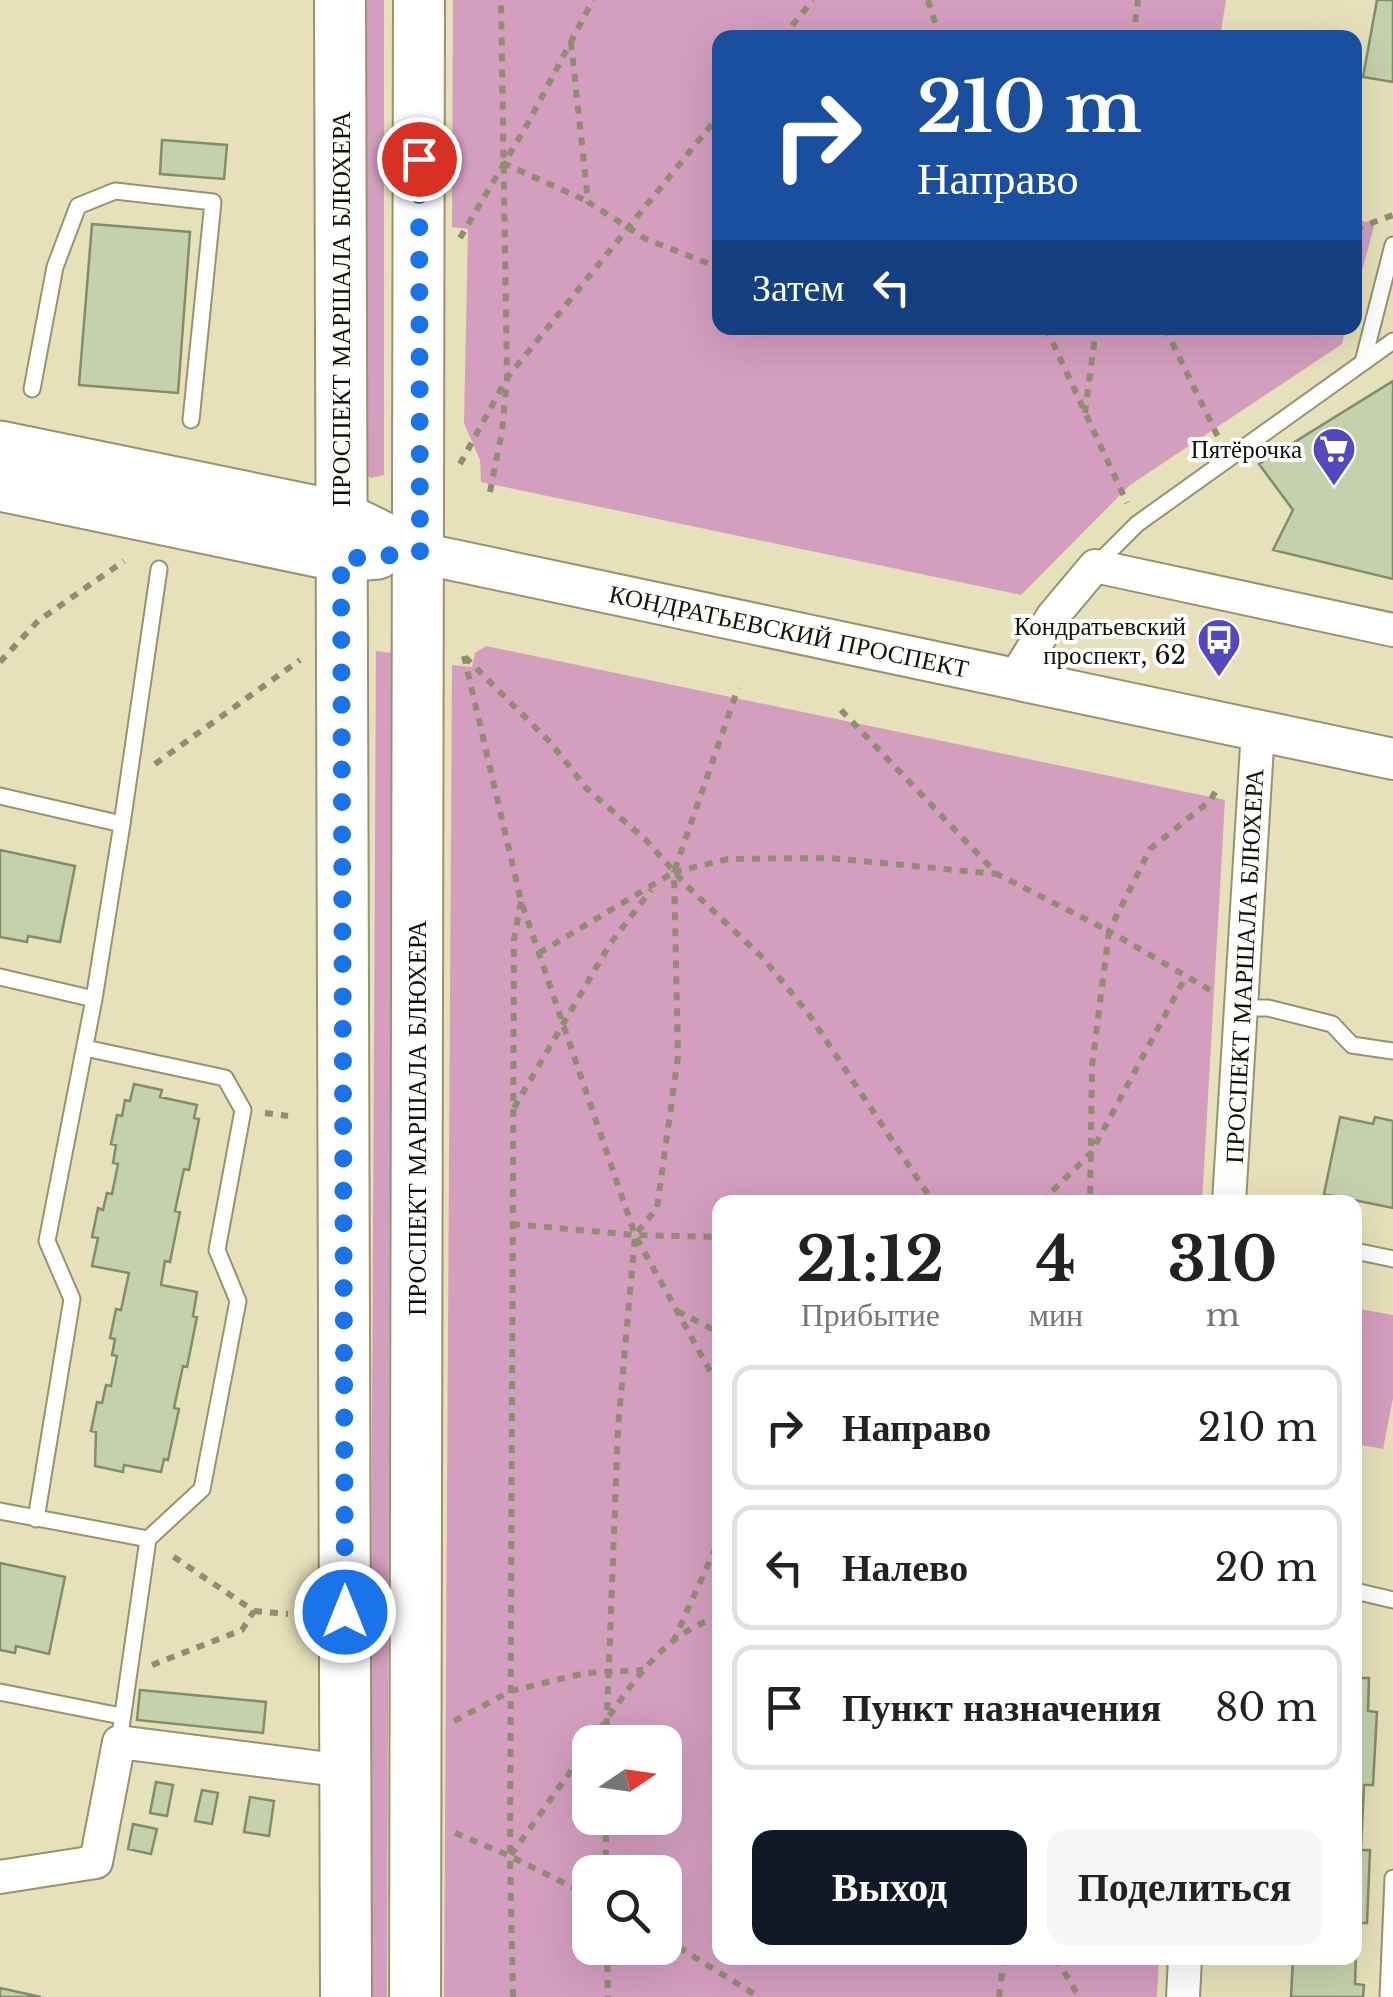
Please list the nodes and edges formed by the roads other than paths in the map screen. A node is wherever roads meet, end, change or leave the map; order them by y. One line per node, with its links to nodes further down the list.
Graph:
1 (340, 0): 10 (main road, ПРОСПЕКТ МАРШАЛА БЛЮХЕРА)
2 (419, 0): 11 (main road, ПРОСПЕКТ МАРШАЛА БЛЮХЕРА)
3 (1393, 244): 5 (lane)
4 (1393, 342): 5 (lane)
5 (1364, 362): 12 (lane)
6 (32, 389): 7 (lane)
7 (191, 420)
8 (0, 444): 10 (main road, КОНДРАТЬЕВСКИЙ ПРОСПЕКТ)
9 (0, 488): 10 (main road, КОНДРАТЬЕВСКИЙ ПРОСПЕКТ)
10 (341, 536): 11 (main road, КОНДРАТЬЕВСКИЙ ПРОСПЕКТ); 35 (main road, ПРОСПЕКТ МАРШАЛА БЛЮХЕРА)
11 (420, 553): 15 (street, КОНДРАТЬЕВСКИЙ ПРОСПЕКТ); 40 (main road, ПРОСПЕКТ МАРШАЛА БЛЮХЕРА)
12 (1095, 566): 14 (street); 15 (street)
13 (158, 569): 19 (lane)
14 (1393, 630)
15 (1014, 678): 16 (street, КОНДРАТЬЕВСКИЙ ПРОСПЕКТ)
16 (1258, 730): 17 (street, КОНДРАТЬЕВСКИЙ ПРОСПЕКТ); 22 (street, ПРОСПЕКТ МАРШАЛА БЛЮХЕРА)
17 (1393, 758)
18 (0, 796): 19 (lane)
19 (122, 824): 21 (lane)
20 (0, 978): 21 (lane)
21 (94, 999): 23 (lane)
22 (1241, 1008): 24 (lane); 25 (street, ПРОСПЕКТ МАРШАЛА БЛЮХЕРА)
23 (85, 1048): 29 (lane); 30 (lane)
24 (1393, 1051)
25 (1230, 1195)
26 (1362, 1253): 27 (lane)
27 (1393, 1259)
28 (0, 1511): 29 (lane)
29 (36, 1519): 30 (lane)
30 (148, 1539): 34 (lane)
31 (1362, 1593): 32 (lane)
32 (1393, 1600)
33 (0, 1692): 34 (lane)
34 (120, 1729): 35 (street); 36 (street)
35 (345, 1771): 39 (main road, ПРОСПЕКТ МАРШАЛА БЛЮХЕРА)
36 (0, 1876)
37 (1393, 1878): 42 (lane)
38 (1185, 1965): 41 (street)
39 (346, 1997)
40 (414, 1997)
41 (1183, 1997)
42 (1388, 1997)

